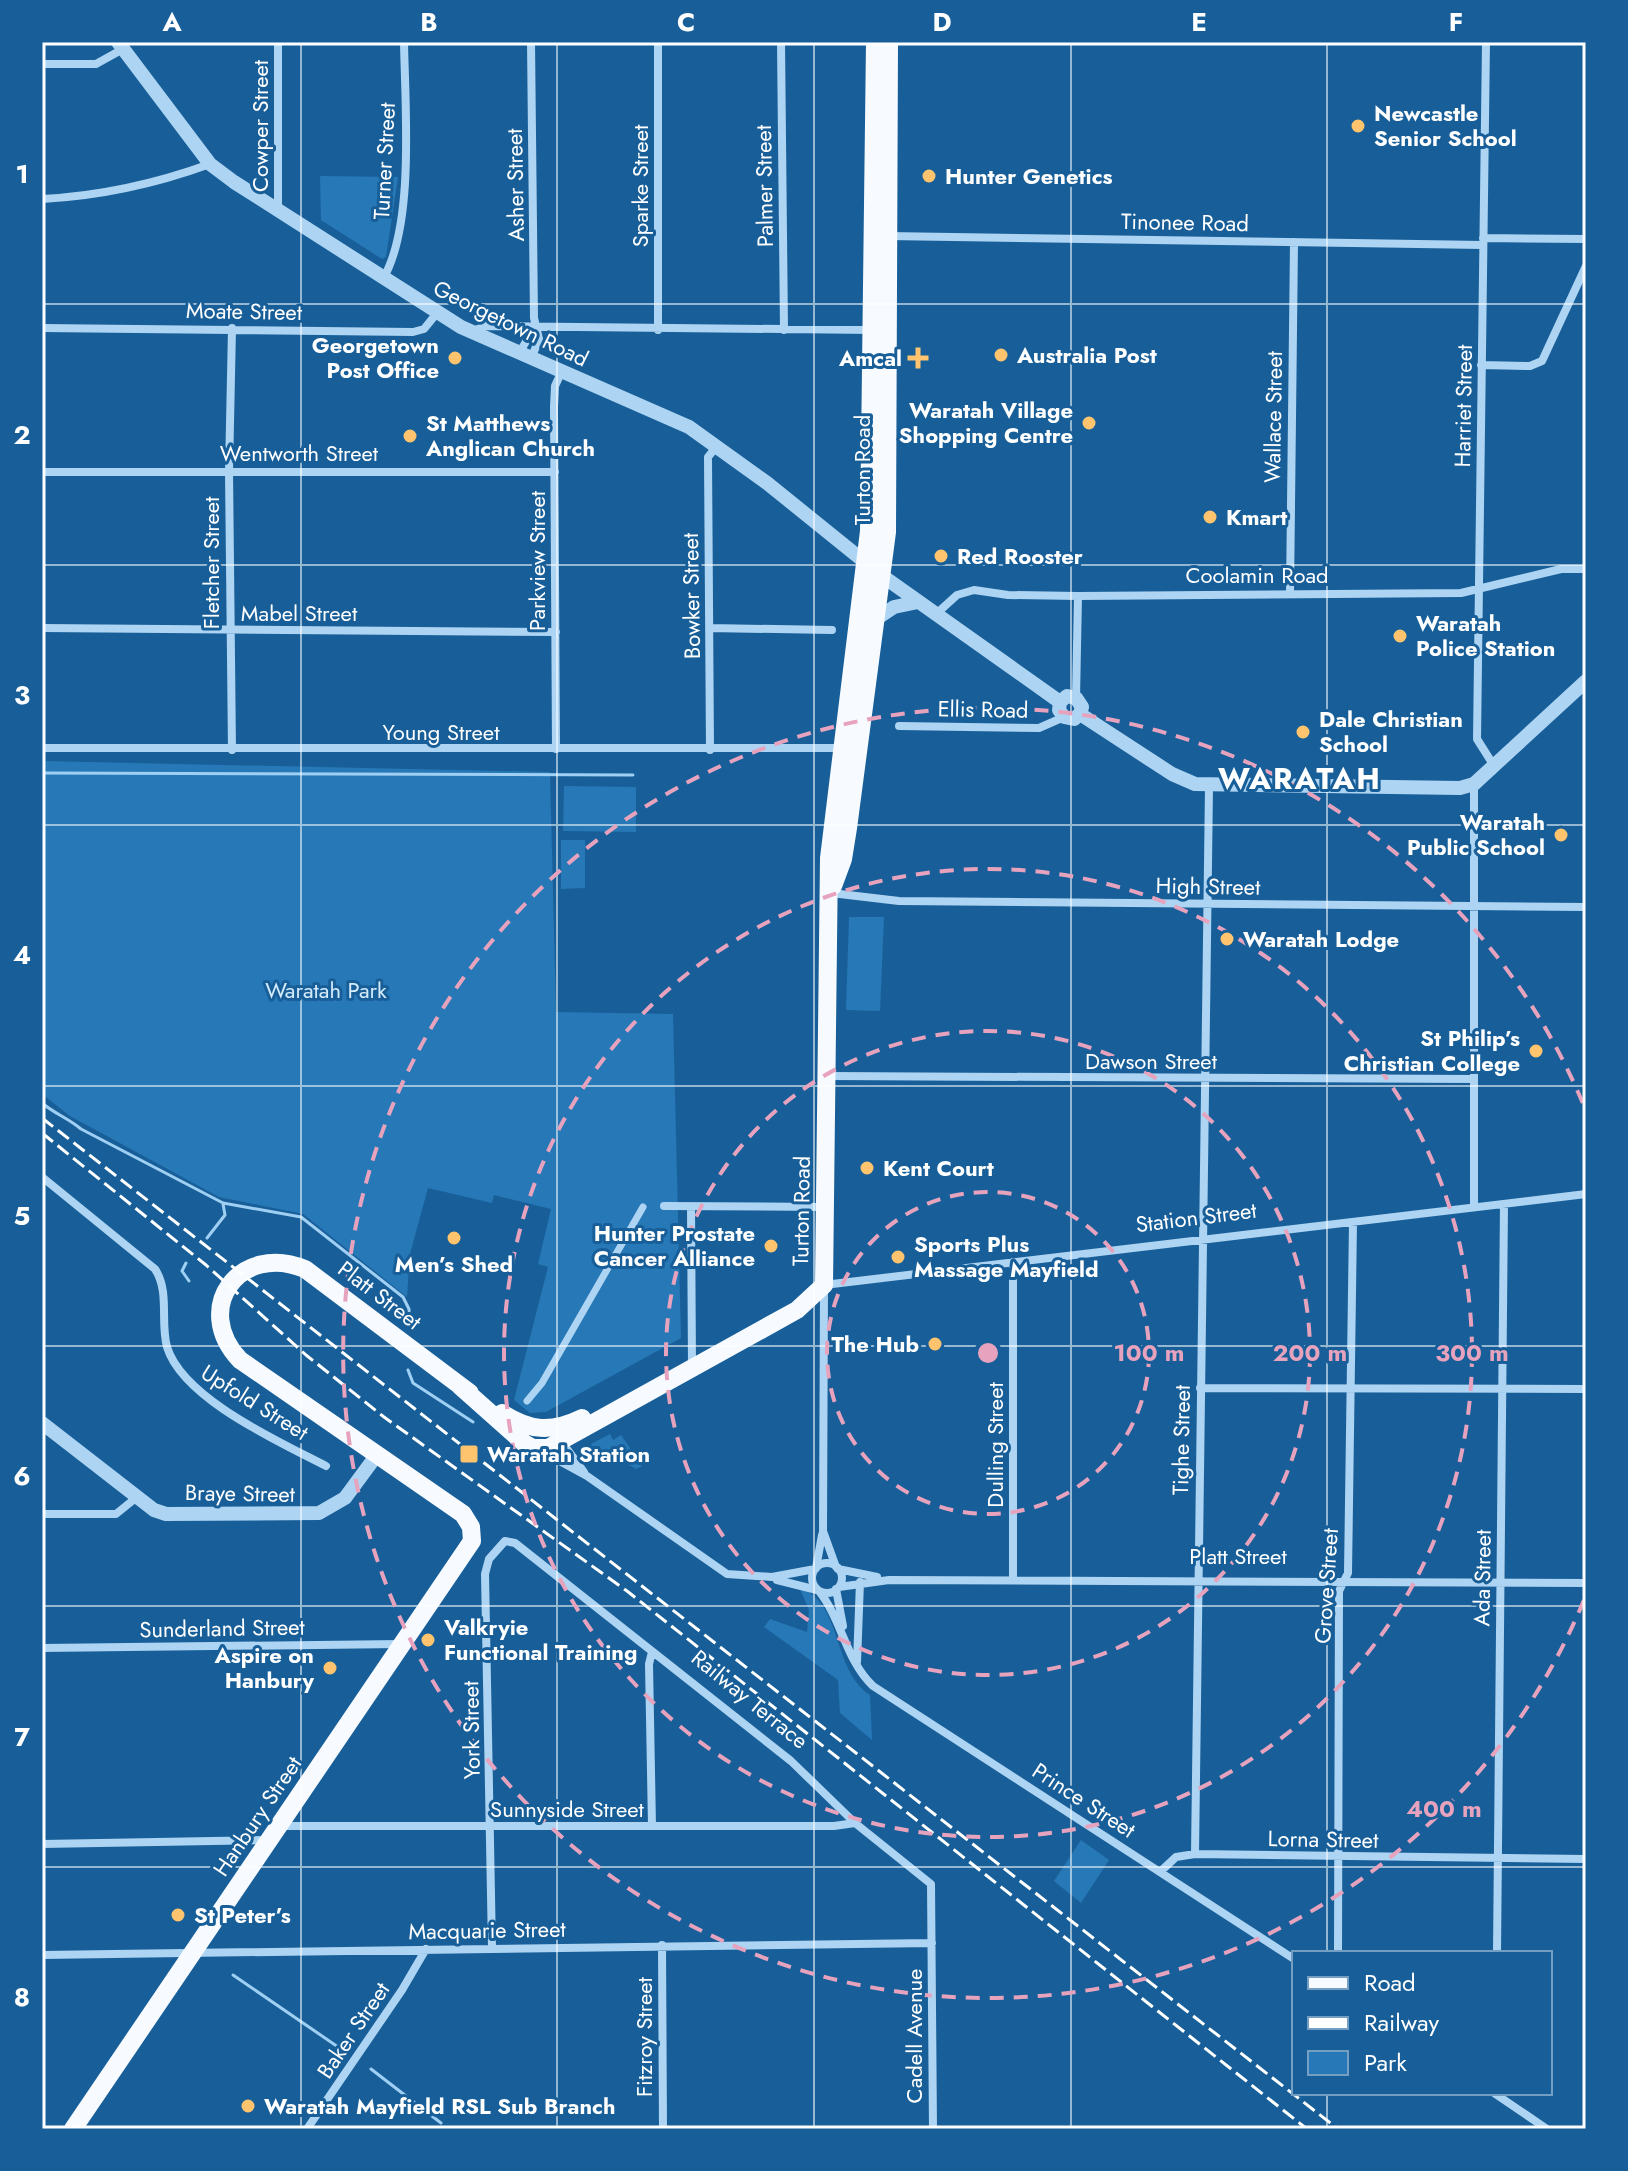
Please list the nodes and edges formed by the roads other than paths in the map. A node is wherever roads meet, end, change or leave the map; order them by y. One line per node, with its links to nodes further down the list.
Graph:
1 (278, 42): 13 (street, Cowper Street)
2 (404, 42): 19 (street, Turner Street)
3 (531, 42): 21 (street, Asher Street)
4 (658, 42): 24 (street, Sparke Street)
5 (781, 42): 25 (street, Palmer Street)
6 (875, 42): 26 (main road, Turton Road)
7 (889, 42): 14 (main road, Turton Road)
8 (1486, 42): 17 (street, Harriet Street)
9 (121, 45): 10 (street); 11 (street, Georgetown Road)
10 (42, 64)
11 (210, 164): 12 (street); 13 (street, Georgetown Road)
12 (42, 199)
13 (278, 211): 19 (street, Georgetown Road)
14 (886, 236): 16 (street, Tinonee Road); 37 (main road, Turton Road)
15 (1586, 239): 17 (street, Tinonee Road)
16 (1294, 242): 17 (street, Tinonee Road); 39 (street, Wallace Street)
17 (1483, 242): 29 (street, Harriet Street)
18 (1586, 266): 29 (street)
19 (382, 279): 20 (street, Georgetown Road)
20 (437, 313): 23 (street, Moate Street); 27 (street, Georgetown Road)
21 (535, 327): 24 (street); 27 (street); 28 (street); 28 (street)
22 (42, 328): 23 (street, Moate Street)
23 (232, 328): 32 (street, Fletcher Street)
24 (658, 330): 25 (street)
25 (784, 330): 26 (street)
26 (872, 330): 35 (main road, Turton Road)
27 (470, 332): 28 (street, Georgetown Road)
28 (525, 356): 30 (street, Georgetown Road)
29 (1481, 365): 38 (street, Harriet Street)
30 (561, 373): 31 (street, Georgetown Road); 34 (street, Parkview Street)
31 (717, 446): 35 (street, Georgetown Road); 45 (street, Bowker Street)
32 (229, 471): 33 (street, Wentworth Street); 34 (street, Wentworth Street); 46 (street, Fletcher Street)
33 (42, 472)
34 (555, 472): 48 (street, Parkview Street)
35 (866, 562): 37 (street, Georgetown Road); 56 (main road, Turton Road)
36 (1586, 569): 38 (street, Coolamin Road)
37 (881, 575): 41 (street, Georgetown Road); 43 (main road, Turton Road)
38 (1478, 589): 39 (street, Coolamin Road); 60 (street, Harriet Street)
39 (1290, 593): 40 (street, Coolamin Road)
40 (1078, 596): 42 (street, Coolamin Road); 50 (street)
41 (918, 602): 42 (street, Georgetown Road); 43 (street)
42 (935, 615): 51 (street, Georgetown Road)
43 (876, 619): 63 (main road, Turton Road)
44 (42, 628): 46 (street, Mabel Street)
45 (710, 628): 47 (street); 59 (street, Bowker Street)
46 (228, 630): 48 (street, Mabel Street); 58 (street, Fletcher Street)
47 (832, 630)
48 (556, 632): 57 (street, Parkview Street)
49 (1586, 681): 60 (street)
50 (1076, 698): 51 (street); 52 (street)
51 (1060, 702): 53 (street)
52 (1080, 714): 53 (street); 62 (street)
53 (1064, 717): 54 (street, Ellis Road)
54 (899, 726)
55 (42, 748): 58 (street, Young Street)
56 (841, 748): 59 (street, Young Street); 63 (main road, Turton Road)
57 (556, 749): 58 (street, Young Street); 59 (street, Young Street)
58 (232, 750)
59 (710, 750)
60 (1494, 766): 61 (street)
61 (1467, 786): 62 (street); 65 (street)
62 (1209, 787): 64 (street, Tighe Street)
63 (831, 893): 64 (street, High Street); 67 (main road, Turton Road)
64 (1208, 904): 65 (street, High Street); 68 (street, Tighe Street)
65 (1475, 906): 66 (street, High Street); 69 (street)
66 (1586, 907)
67 (828, 1076): 68 (street, Dawson Street); 76 (main road, Turton Road)
68 (1205, 1079): 69 (street, Dawson Street); 79 (street, Tighe Street)
69 (1474, 1079): 77 (street)
70 (42, 1177): 93 (street, Upfold Street)
71 (1586, 1194): 72 (street, Station Street)
72 (1504, 1204): 77 (street, Station Street); 84 (street, Ada Street)
73 (664, 1206): 75 (street)
74 (643, 1207): 87 (street)
75 (691, 1207): 76 (street); 82 (street)
76 (826, 1207): 81 (main road, Turton Road)
77 (1474, 1207): 78 (street, Station Street)
78 (1353, 1222): 79 (street, Station Street); 85 (street, Grove Street)
79 (1203, 1240): 80 (street, Station Street); 83 (street, Tighe Street)
80 (1013, 1262): 81 (street, Station Street); 103 (street, Dulling Street)
81 (824, 1285): 82 (main road); 97 (street, Turton Road)
82 (692, 1366): 89 (main road); 90 (main road)
83 (1200, 1388): 85 (street); 104 (street, Tighe Street)
84 (1501, 1388): 85 (street); 86 (street); 107 (street, Ada Street)
85 (1351, 1389): 105 (street, Grove Street)
86 (1586, 1389)
87 (527, 1401)
88 (42, 1423): 95 (street, Braye Street)
89 (512, 1425): 90 (main road); 91 (main road); 92 (main road, Platt Street)
90 (562, 1442): 91 (main road); 94 (street)
91 (539, 1449): 94 (street)
92 (376, 1456): 95 (street, Braye Street); 112 (main road, Hanbury Street)
93 (326, 1466)
94 (587, 1476): 101 (street)
95 (137, 1497): 96 (street)
96 (42, 1514)
97 (823, 1531): 99 (street, Turton Road); 100 (street, Turton Road)
98 (489, 1559): 114 (street, Railway Terrace); 118 (street, York Street)
99 (837, 1568): 100 (street); 102 (street, Platt Street); 109 (street)
100 (816, 1569): 101 (street); 110 (street)
101 (765, 1577): 110 (street)
102 (889, 1580): 103 (street, Platt Street); 106 (street, Platt Street)
103 (1013, 1580): 104 (street, Platt Street)
104 (1198, 1580): 105 (street, Platt Street); 121 (street, Tighe Street)
105 (1344, 1581): 107 (street, Platt Street); 122 (street, Grove Street)
106 (860, 1582): 109 (street, Platt Street); 115 (street)
107 (1500, 1582): 108 (street, Platt Street); 123 (street, Ada Street)
108 (1586, 1583)
109 (837, 1588): 110 (street); 111 (street, Prince Street)
110 (818, 1590): 111 (street, Prince Street)
111 (843, 1631): 115 (street, Prince Street)
112 (402, 1644): 113 (street, Sunderland Street); 119 (main road, Hanbury Street)
113 (42, 1648)
114 (652, 1652): 116 (street, Railway Terrace); 117 (street)
115 (858, 1669): 125 (street, Prince Street)
116 (855, 1823): 117 (street, Sunnyside Street); 126 (street, Railway Terrace)
117 (652, 1826): 118 (street, Sunnyside Street)
118 (491, 1828): 119 (street, Sunnyside Street); 128 (street, York Street)
119 (274, 1833): 120 (street, Sunnyside Street); 132 (main road, Hanbury Street)
120 (42, 1844)
121 (1195, 1854): 122 (street, Lorna Street); 125 (street, Lorna Street)
122 (1338, 1857): 123 (street, Lorna Street); 130 (street, Grove Street)
123 (1497, 1859): 124 (street, Lorna Street); 131 (street, Ada Street)
124 (1586, 1859)
125 (1161, 1871): 134 (street, Prince Street)
126 (932, 1943): 127 (street, Macquarie Street); 139 (street, Cadell Avenue)
127 (662, 1945): 128 (street, Macquarie Street); 138 (street, Fitzroy Street)
128 (492, 1948): 129 (street, Macquarie Street)
129 (426, 1949): 132 (street, Macquarie Street); 137 (street, Baker Street)
130 (1338, 1951)
131 (1497, 1951)
132 (193, 1953): 133 (street, Macquarie Street); 136 (main road, Hanbury Street)
133 (42, 1955)
134 (1292, 1958)
135 (1498, 2095): 140 (street)
136 (73, 2129)
137 (307, 2129)
138 (663, 2129)
139 (933, 2129)
140 (1547, 2129)

